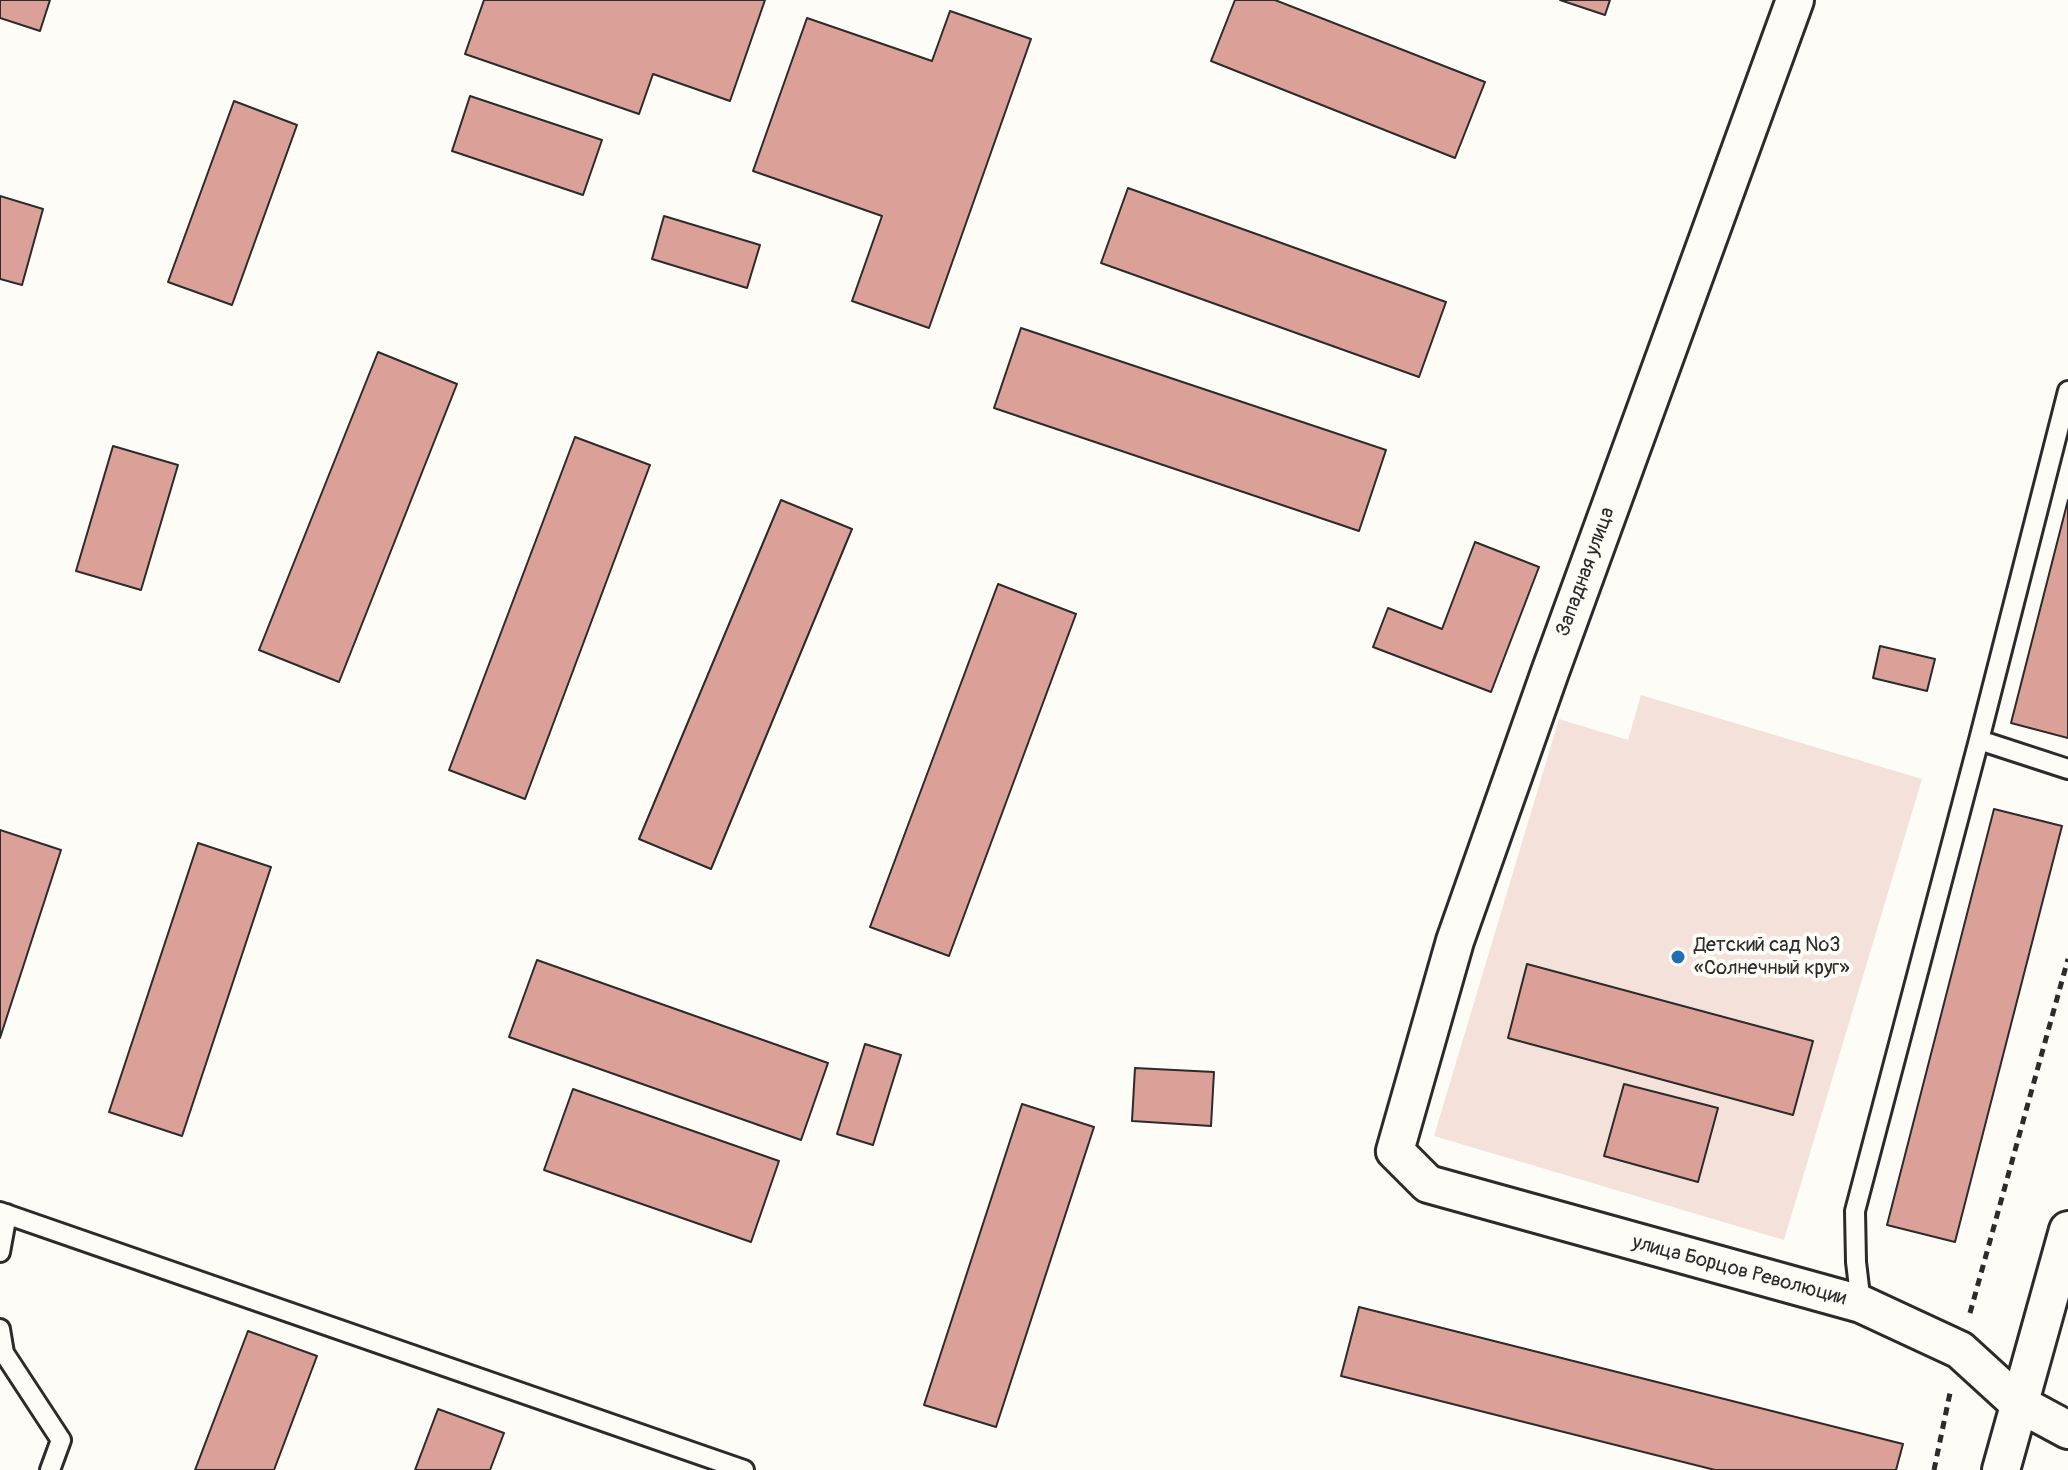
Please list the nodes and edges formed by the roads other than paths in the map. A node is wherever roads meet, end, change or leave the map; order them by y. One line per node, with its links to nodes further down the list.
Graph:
1 (1795, 0): 5 (street, Западная улица)
2 (2068, 391): 3 (lane)
3 (1979, 740): 4 (lane); 9 (lane)
4 (2068, 769)
5 (1395, 1151): 9 (street, улица Борцов Революции)
6 (4, 1213): 8 (lane); 14 (lane)
7 (2066, 1245): 11 (street)
8 (0, 1252)
9 (1861, 1304): 11 (street, улица Борцов Революции)
10 (0, 1329): 13 (lane)
11 (2018, 1403): 12 (street, улица Борцов Революции); 15 (street)
12 (2068, 1430)
13 (50, 1470)
14 (744, 1470)
15 (2001, 1470)

